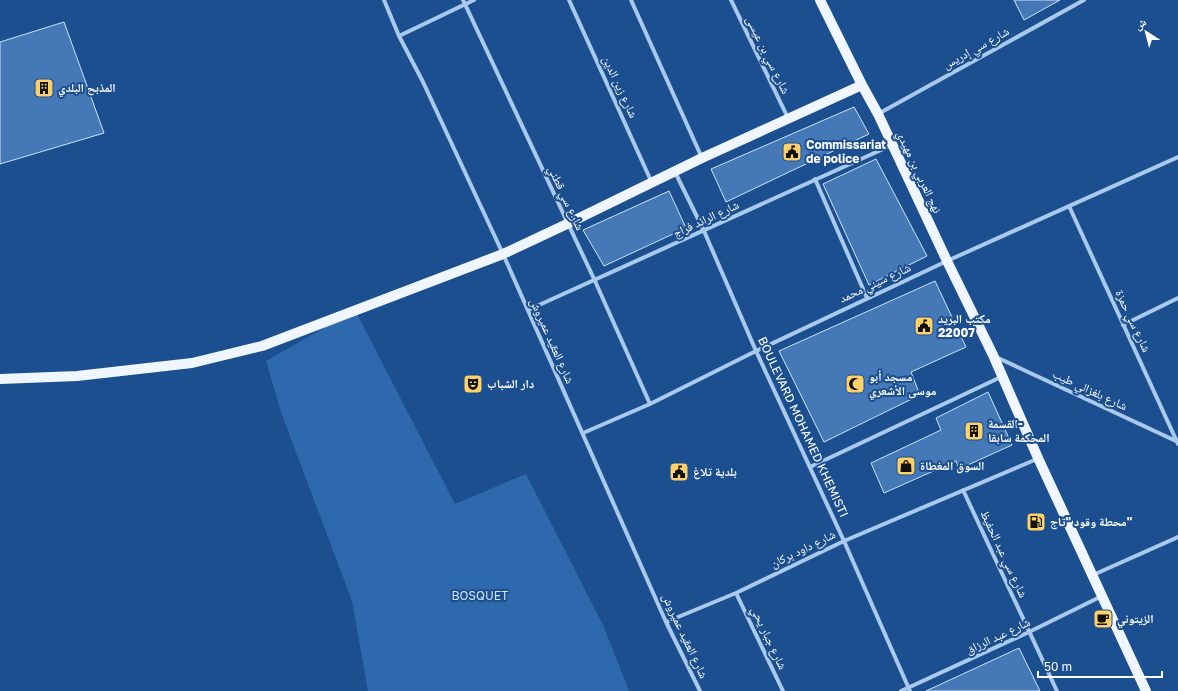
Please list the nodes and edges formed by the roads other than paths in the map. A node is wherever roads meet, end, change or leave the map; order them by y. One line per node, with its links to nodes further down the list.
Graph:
1 (384, 0): 9 (street, شارع العقيد عميروش)
2 (474, 0): 8 (street)
3 (569, 0): 18 (street, شارع زين الدين)
4 (631, 0): 15 (street)
5 (731, 0): 12 (street, شارع سي بن عيسى)
6 (820, 0): 10 (main road, نهج العربي بن مهيدي)
7 (1084, 0): 11 (street, شارع سي إدريس)
8 (464, 2): 9 (street); 20 (street, شارع سي قطني)
9 (399, 36): 22 (street, شارع العقيد عميروش)
10 (862, 85): 11 (main road, نهج العربي بن مهيدي); 12 (main road)
11 (878, 114): 13 (main road, نهج العربي بن مهيدي)
12 (788, 118): 15 (main road)
13 (893, 145): 17 (street, شارع الرائد فراج); 23 (main road, نهج العربي بن مهيدي)
14 (1178, 157): 19 (street, شارع سيني محمد)
15 (702, 158): 16 (main road)
16 (675, 172): 18 (main road); 21 (street, BOULEVARD MOHAMED KHEMISTI)
17 (815, 179): 21 (street, شارع الرائد فراج); 25 (street)
18 (652, 183): 20 (main road)
19 (1069, 206): 23 (street, شارع سيني محمد); 28 (street, شارع سي حمزة)
20 (567, 224): 22 (main road); 24 (street, شارع سي قطني)
21 (704, 230): 24 (street, شارع الرائد فراج); 29 (street, BOULEVARD MOHAMED KHEMISTI)
22 (503, 254): 27 (street, شارع العقيد عميروش); 32 (main road)
23 (946, 261): 25 (street, شارع سيني محمد); 30 (main road, نهج العربي بن مهيدي)
24 (595, 281): 27 (street, شارع الرائد فراج); 33 (street, شارع سي قطني)
25 (867, 298): 29 (street, شارع سيني محمد)
26 (1178, 298): 28 (street)
27 (528, 310): 34 (street, شارع العقيد عميروش)
28 (1123, 324): 35 (street, شارع سي حمزة)
29 (756, 351): 33 (street, شارع سيني محمد); 37 (street, BOULEVARD MOHAMED KHEMISTI)
30 (993, 356): 31 (main road, نهج العربي بن مهيدي); 35 (street, شارع بلغزالي طيب)
31 (1002, 376): 36 (main road, نهج العربي بن مهيدي); 37 (street)
32 (0, 379)
33 (650, 404): 34 (street, شارع سيني محمد)
34 (583, 433): 44 (street, شارع العقيد عميروش)
35 (1178, 442)
36 (1038, 458): 38 (street, شارع داود بركان); 41 (main road, نهج العربي بن مهيدي)
37 (810, 468): 40 (street, BOULEVARD MOHAMED KHEMISTI)
38 (963, 490): 40 (street, شارع داود بركان); 45 (street, شارع سي عبد الحفيظ)
39 (1178, 537): 41 (street)
40 (844, 540): 42 (street, شارع داود بركان); 46 (street, BOULEVARD MOHAMED KHEMISTI)
41 (1092, 575): 43 (main road, نهج العربي بن مهيدي)
42 (736, 593): 44 (street, شارع داود بركان); 48 (street, شارع جبار يحي)
43 (1102, 596): 45 (street, شارع عبد الرزاق); 51 (main road, نهج العربي بن مهيدي)
44 (666, 622): 47 (street, شارع العقيد عميروش)
45 (1029, 632): 46 (street, شارع عبد الرزاق); 50 (street, شارع سي عبد الحفيظ)
46 (909, 689): 49 (street, شارع عبد الرزاق)
47 (700, 691)
48 (783, 691)
49 (901, 691)
50 (1057, 691)
51 (1146, 691)

